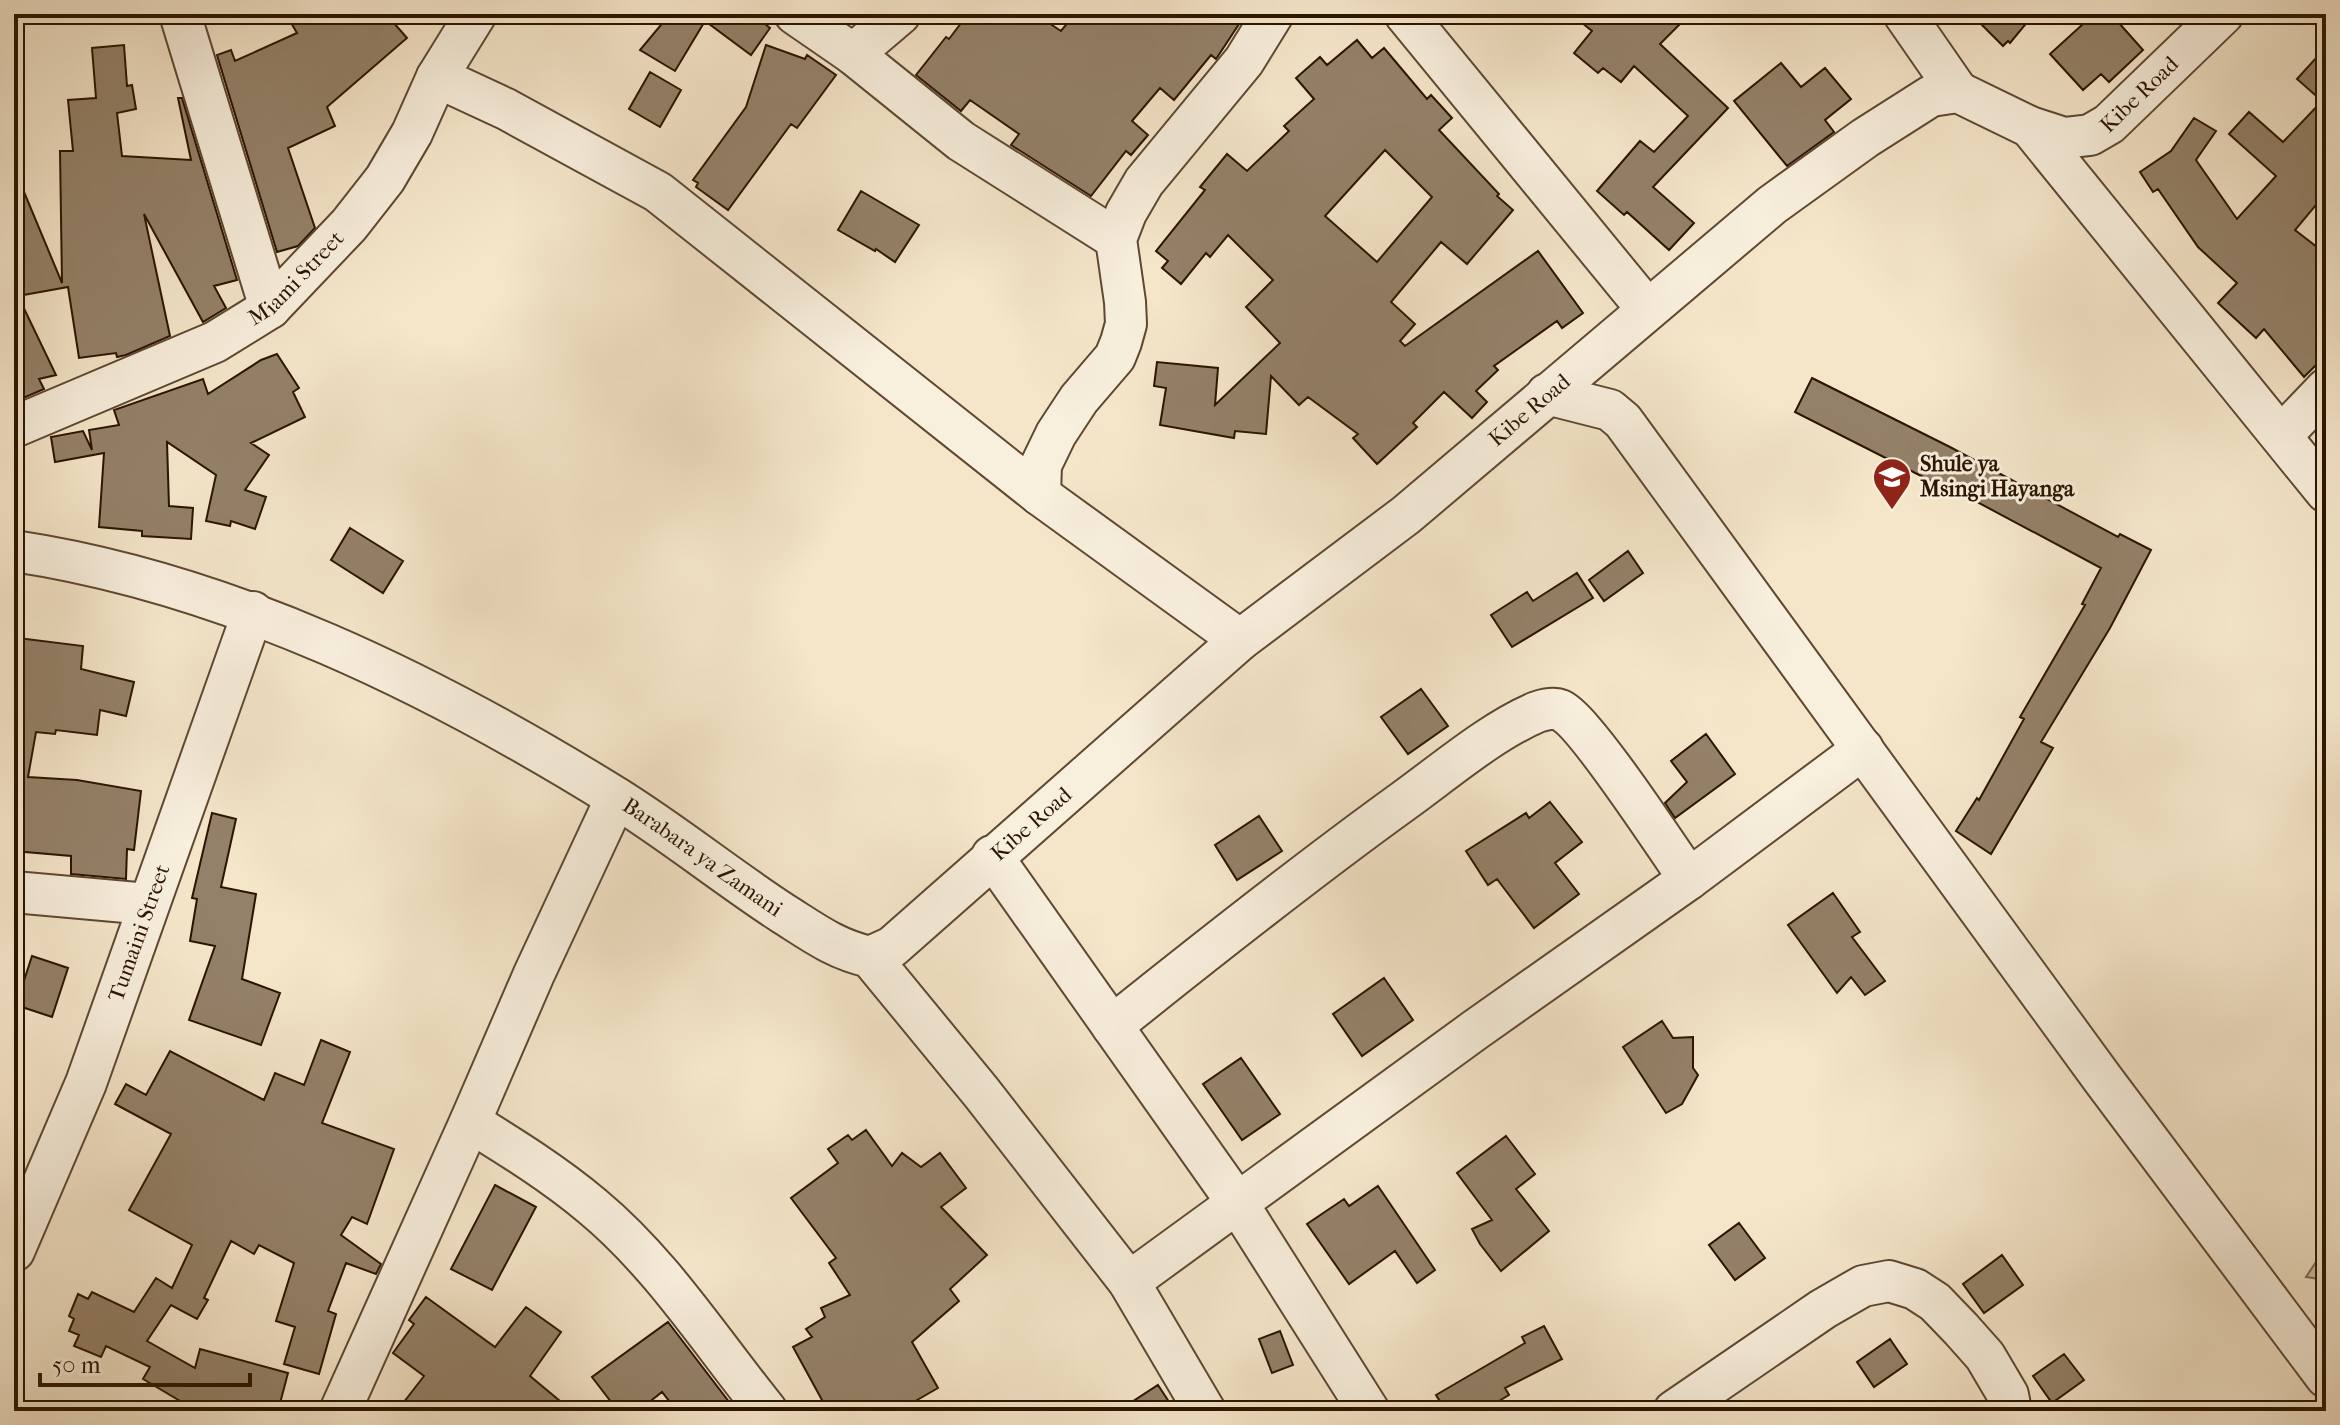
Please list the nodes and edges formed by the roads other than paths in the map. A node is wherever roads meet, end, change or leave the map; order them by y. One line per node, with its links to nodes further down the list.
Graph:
1 (180, 14): 14 (street)
2 (476, 14): 10 (street, Miami Street)
3 (795, 14): 9 (street)
4 (900, 14): 9 (street)
5 (1273, 14): 13 (street)
6 (1405, 14): 15 (street)
7 (1904, 14): 11 (street)
8 (2223, 14): 12 (street, Kibe Road)
9 (853, 54): 13 (street)
10 (437, 77): 14 (street, Miami Street); 21 (street)
11 (1958, 92): 12 (street, Kibe Road); 15 (street, Kibe Road)
12 (2030, 127): 19 (street)
13 (1116, 239): 21 (street)
14 (270, 308): 18 (street, Miami Street)
15 (1647, 309): 17 (street, Kibe Road)
16 (2326, 389): 19 (street)
17 (1547, 394): 24 (street, Kibe Road); 25 (street)
18 (14, 427)
19 (2282, 435): 20 (street)
20 (2326, 492)
21 (1040, 495): 24 (street)
22 (14, 551): 23 (street, Barabara ya Zamani)
23 (253, 612): 26 (street, Barabara ya Zamani); 30 (street, Tumaini Street)
24 (1240, 640): 27 (street, Kibe Road)
25 (1863, 749): 28 (street); 37 (street)
26 (616, 798): 31 (street, Barabara ya Zamani); 33 (street)
27 (992, 856): 31 (street, Kibe Road); 32 (street)
28 (1689, 879): 32 (street); 34 (street)
29 (14, 892): 30 (street)
30 (148, 904): 35 (street, Tumaini Street)
31 (870, 957): 36 (street)
32 (1112, 1026): 34 (street)
33 (470, 1122): 38 (street); 39 (street)
34 (1238, 1204): 36 (street); 41 (street)
35 (14, 1251)
36 (1129, 1282): 40 (street)
37 (2326, 1377)
38 (340, 1411)
39 (767, 1411)
40 (1205, 1411)
41 (1369, 1411)
42 (1674, 1411): 43 (street)
43 (2011, 1411)

